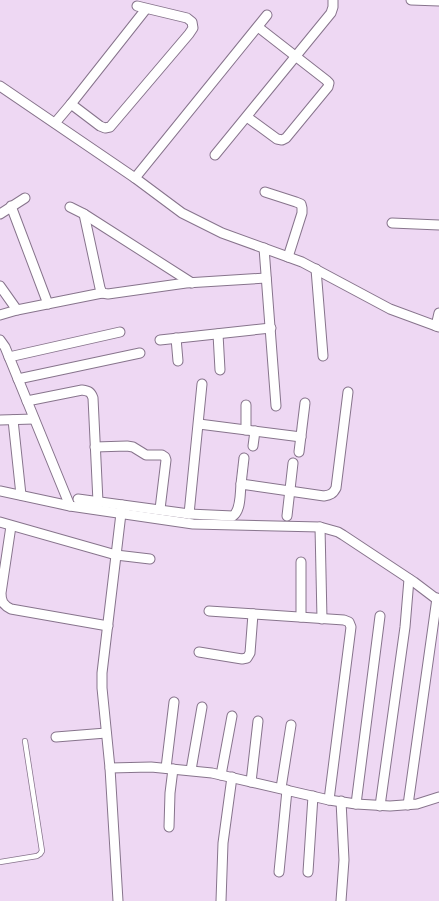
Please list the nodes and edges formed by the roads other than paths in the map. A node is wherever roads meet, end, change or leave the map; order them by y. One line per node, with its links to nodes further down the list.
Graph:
1 (333, 0): 6 (street)
2 (412, 0): 3 (street)
3 (439, 1)
4 (267, 16): 5 (street)
5 (258, 27): 6 (street); 12 (street)
6 (296, 57): 9 (street); 9 (street)
7 (0, 86): 10 (street)
8 (71, 104): 8 (street); 10 (street)
9 (247, 117): 11 (street)
10 (55, 123): 12 (street)
11 (215, 155)
12 (135, 178): 21 (street)
13 (265, 192): 22 (street)
14 (25, 198): 15 (street)
15 (11, 206): 17 (street); 28 (street)
16 (70, 207): 18 (street)
17 (0, 214)
18 (84, 214): 25 (street); 27 (street)
19 (392, 223): 20 (street)
20 (439, 225)
21 (264, 248): 22 (street); 24 (street)
22 (288, 257): 23 (street)
23 (316, 269): 32 (street); 40 (street)
24 (266, 278): 25 (street); 33 (street)
25 (192, 283): 27 (street)
26 (0, 286): 29 (street)
27 (102, 293): 28 (street)
28 (48, 304): 29 (street)
29 (18, 310): 31 (street)
30 (439, 314): 32 (street)
31 (0, 315)
32 (438, 326)
33 (271, 328): 35 (street); 50 (street)
34 (120, 332): 41 (street)
35 (218, 334): 36 (street); 43 (street)
36 (176, 338): 37 (street); 42 (street)
37 (160, 340)
38 (2, 345): 41 (street)
39 (140, 353): 44 (street)
40 (323, 356)
41 (9, 357): 44 (street)
42 (178, 361)
43 (220, 370)
44 (18, 379): 47 (street)
45 (202, 384): 54 (street)
46 (348, 392): 64 (street)
47 (27, 401): 51 (street); 58 (street)
48 (305, 403): 56 (street)
49 (246, 405): 55 (street)
50 (276, 406)
51 (34, 419): 53 (street); 68 (street)
52 (0, 420): 53 (street)
53 (13, 420): 65 (street)
54 (198, 424): 55 (street); 71 (street)
55 (250, 431): 56 (street); 57 (street)
56 (301, 437): 59 (street)
57 (253, 446)
58 (95, 447): 67 (street); 70 (street)
59 (299, 452)
60 (244, 458): 62 (street)
61 (293, 463): 64 (street)
62 (241, 484): 64 (street); 71 (street)
63 (0, 490): 65 (street)
64 (290, 491): 72 (street)
65 (21, 495): 68 (street)
66 (78, 499): 67 (street)
67 (98, 502): 69 (street)
68 (70, 506): 69 (street)
69 (122, 509): 70 (street); 75 (street); 76 (street)
70 (160, 509): 71 (street)
71 (189, 514)
72 (287, 516)
73 (0, 522): 74 (street)
74 (11, 526): 76 (street); 86 (street)
75 (320, 527): 79 (street); 85 (street)
76 (116, 555): 77 (street); 86 (street)
77 (150, 559)
78 (301, 562): 84 (street)
79 (409, 578): 80 (street); 109 (street)
80 (438, 599): 108 (street)
81 (209, 611): 82 (street)
82 (253, 614): 84 (street); 87 (street)
83 (380, 616): 107 (street)
84 (301, 617): 85 (street)
85 (322, 619): 105 (street)
86 (108, 626): 93 (street)
87 (200, 652)
88 (174, 702): 97 (street)
89 (202, 708): 98 (street)
90 (232, 716): 99 (street)
91 (258, 721): 101 (street)
92 (291, 725): 102 (street)
93 (106, 733): 94 (street); 96 (street)
94 (56, 736)
95 (25, 741): 111 (lane)
96 (110, 768): 97 (street); 114 (street)
97 (170, 768): 98 (street); 110 (street)
98 (191, 770): 99 (street)
99 (221, 774): 100 (street)
100 (232, 777): 101 (street); 115 (street)
101 (251, 782): 102 (street)
102 (284, 789): 103 (street); 112 (street)
103 (313, 796): 105 (street); 113 (street)
104 (439, 797): 108 (street)
105 (330, 800): 106 (street)
106 (341, 801): 107 (street); 116 (street)
107 (356, 804): 109 (street)
108 (408, 805): 109 (street)
109 (380, 806)
110 (169, 827)
111 (0, 862)
112 (279, 872)
113 (308, 872)
114 (118, 901)
115 (221, 901)
116 (341, 901)

